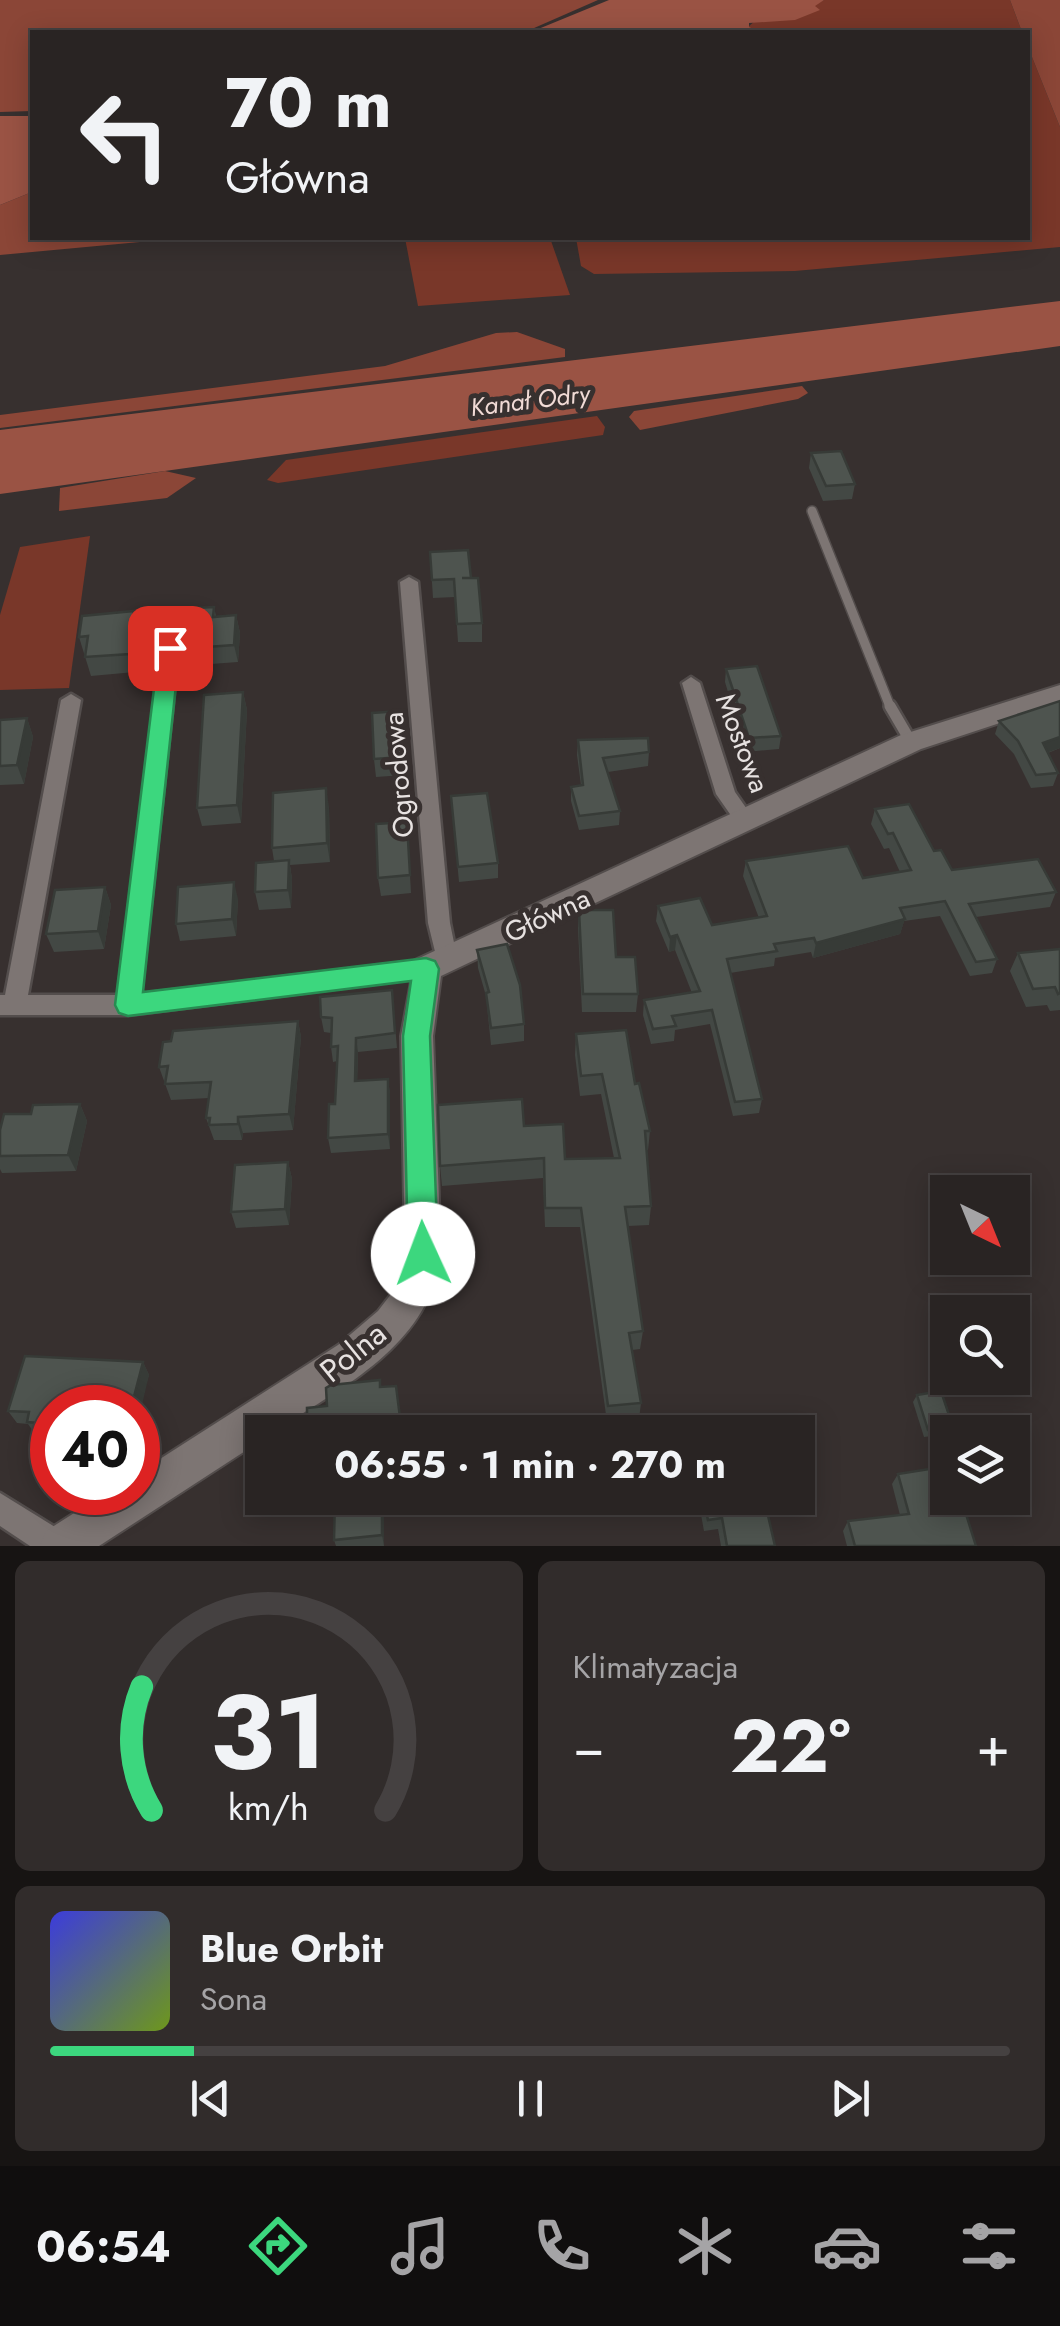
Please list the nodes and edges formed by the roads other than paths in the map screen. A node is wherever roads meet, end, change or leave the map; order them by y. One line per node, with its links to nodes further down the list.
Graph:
1 (812, 512): 7 (lane)
2 (408, 582): 9 (street, Ogrodowa)
3 (170, 648): 11 (street)
4 (690, 682): 8 (street, Mostowa)
5 (1060, 694): 7 (street, Główna)
6 (71, 700): 10 (street)
7 (911, 742): 8 (street, Główna)
8 (746, 822): 9 (street, Główna)
9 (437, 965): 11 (street, Główna); 13 (street, Polna)
10 (8, 1005): 11 (street, Główna)
11 (128, 1005)
12 (0, 1508): 13 (street)
13 (59, 1546)

